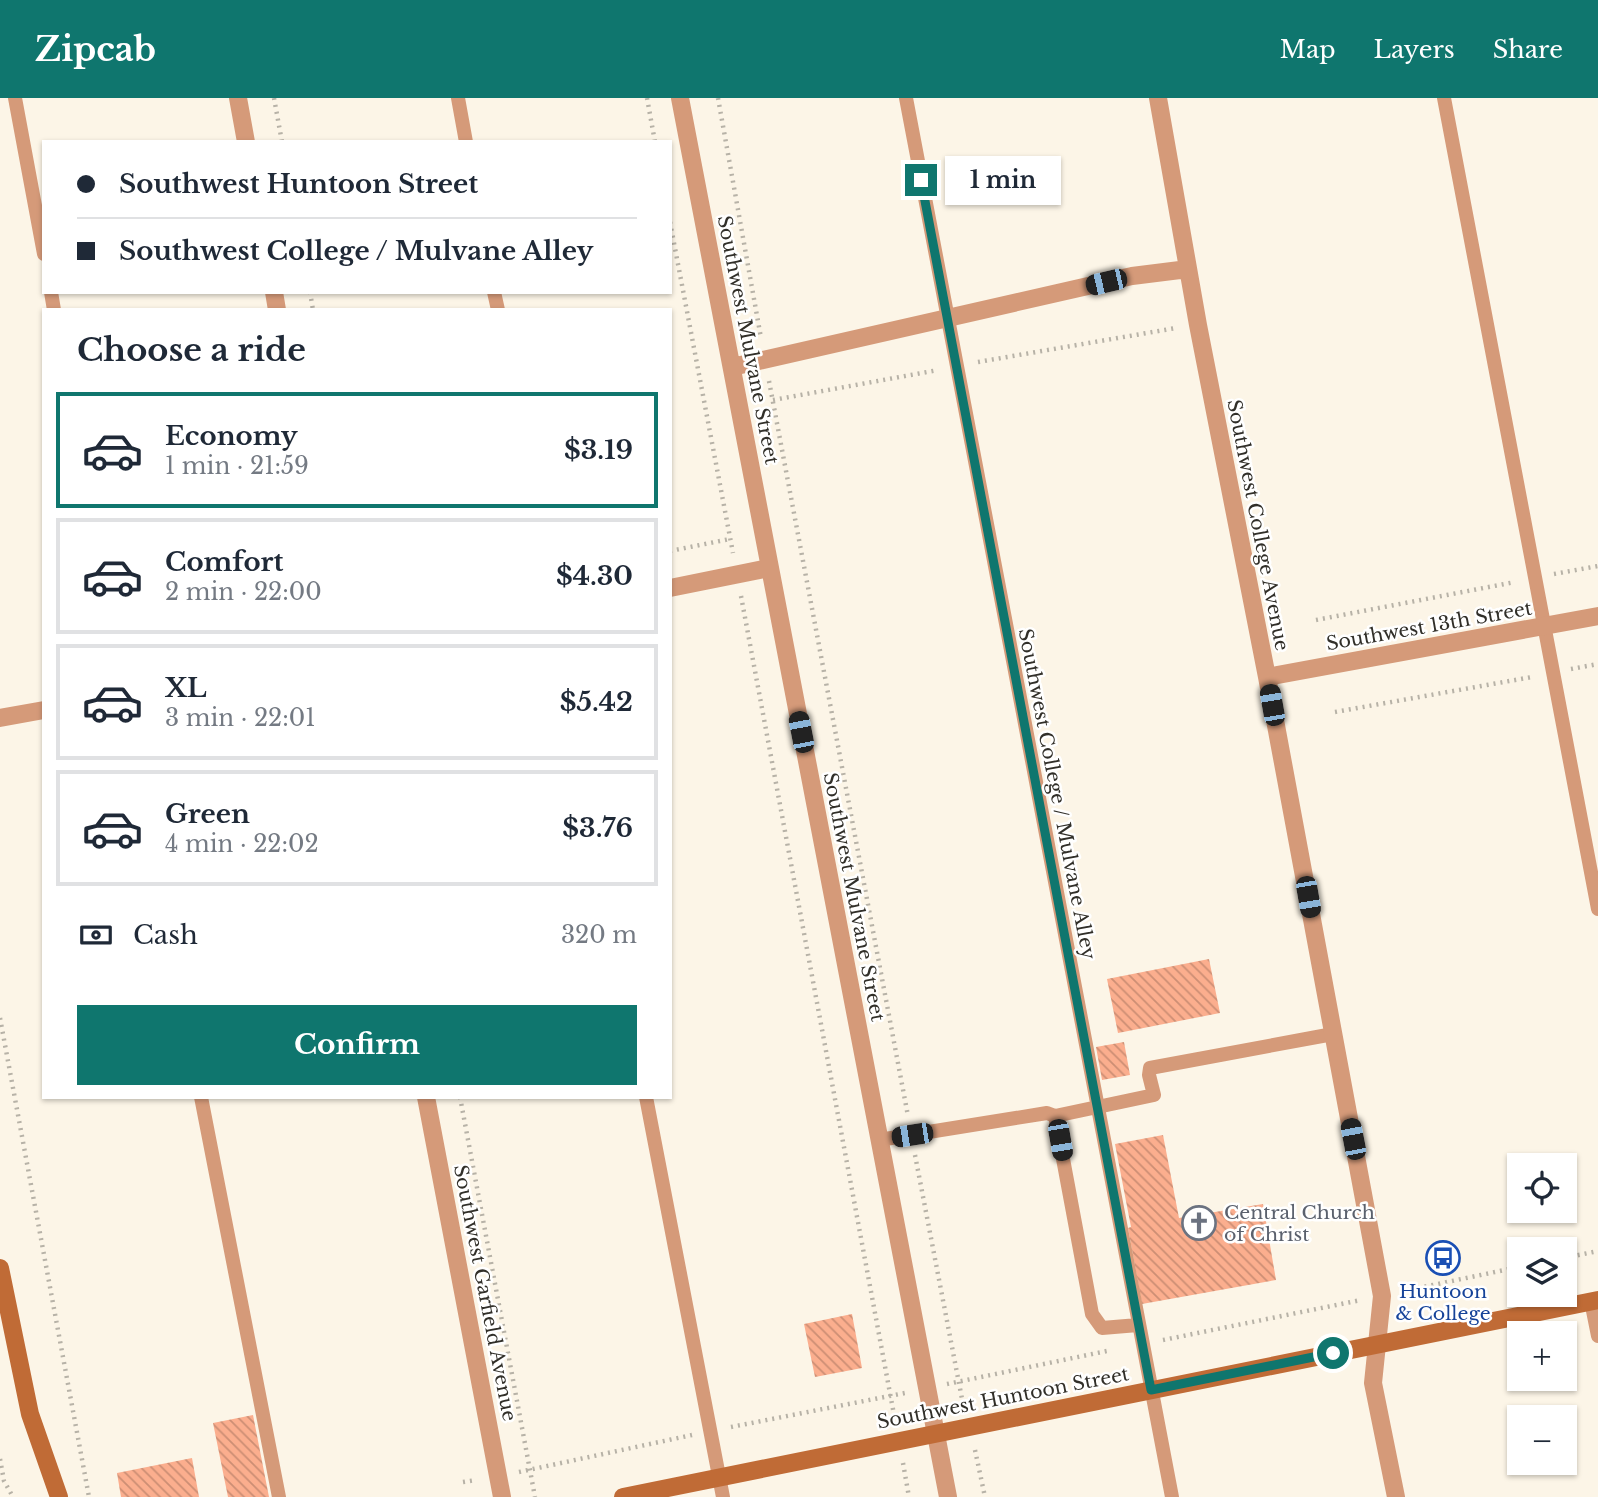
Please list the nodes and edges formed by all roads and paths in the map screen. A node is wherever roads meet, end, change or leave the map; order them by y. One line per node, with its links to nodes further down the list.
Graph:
1 (15, 98): 16 (lane)
2 (238, 98): 11 (street)
3 (274, 98): 12 (path)
4 (458, 98): 13 (lane)
5 (647, 98): 14 (path)
6 (680, 98): 22 (street, Southwest Mulvane Street)
7 (718, 98): 20 (path)
8 (906, 98): 18 (lane, Southwest College / Mulvane Alley)
9 (1158, 98): 17 (street, Southwest College Avenue)
10 (1444, 98): 29 (lane)
11 (246, 140)
12 (282, 140)
13 (466, 140)
14 (655, 140)
15 (672, 233): 24 (path)
16 (42, 243)
17 (1188, 269): 18 (street); 19 (street, Southwest College Avenue)
18 (947, 318): 20 (street); 21 (lane, Southwest College / Mulvane Alley)
19 (1198, 325): 21 (path); 36 (street, Southwest College Avenue)
20 (765, 360): 22 (street); 23 (path)
21 (956, 366): 23 (path); 47 (lane, Southwest College / Mulvane Alley)
22 (732, 368): 27 (street, Southwest Mulvane Street)
23 (773, 400): 49 (path)
24 (730, 538): 25 (path); 28 (path)
25 (672, 551)
26 (1598, 566): 29 (path)
27 (769, 568): 28 (street); 50 (street, Southwest Mulvane Street)
28 (737, 575): 30 (street); 63 (path)
29 (1534, 578): 32 (path); 33 (lane)
30 (672, 588)
31 (1598, 616): 33 (street, Southwest 13th Street)
32 (1316, 620)
33 (1543, 626): 35 (lane); 36 (street, Southwest 13th Street)
34 (1598, 664): 35 (path)
35 (1553, 673): 38 (path); 40 (lane)
36 (1267, 677): 42 (street, Southwest College Avenue)
37 (42, 710): 39 (street)
38 (1335, 712)
39 (0, 718)
40 (1598, 909)
41 (0, 1018): 68 (path)
42 (1333, 1034): 47 (lane); 55 (street, Southwest College Avenue)
43 (201, 1099): 69 (lane)
44 (426, 1099): 70 (street, Southwest Garfield Avenue)
45 (460, 1099): 71 (path)
46 (646, 1099): 65 (lane)
47 (1097, 1106): 48 (lane); 57 (lane, Southwest College / Mulvane Alley)
48 (1055, 1116): 49 (lane); 57 (lane)
49 (912, 1135): 50 (lane); 61 (path)
50 (880, 1140): 62 (street, Southwest Mulvane Street)
51 (1598, 1251): 52 (path)
52 (1577, 1255)
53 (0, 1268): 67 (main road)
54 (1507, 1270): 55 (path)
55 (1382, 1296): 59 (street, Southwest College Avenue)
56 (1594, 1300): 58 (lane); 59 (main road, Southwest Huntoon Street)
57 (1138, 1325): 60 (lane, Southwest College / Mulvane Alley)
58 (1598, 1336)
59 (1376, 1345): 60 (main road, Southwest Huntoon Street); 78 (street, Southwest College Avenue)
60 (1151, 1390): 61 (main road, Southwest Huntoon Street); 77 (lane, Southwest College / Mulvane Alley)
61 (969, 1426): 62 (main road, Southwest Huntoon Street); 76 (path)
62 (936, 1433): 63 (main road, Southwest Huntoon Street); 75 (street, Southwest Mulvane Street)
63 (898, 1440): 65 (main road, Southwest Huntoon Street); 74 (path)
64 (0, 1459): 66 (path)
65 (719, 1477): 72 (main road, Southwest Huntoon Street); 73 (lane)
66 (13, 1497)
67 (59, 1497)
68 (89, 1497)
69 (279, 1497)
70 (502, 1497)
71 (535, 1497)
72 (623, 1497)
73 (723, 1497)
74 (909, 1497)
75 (948, 1497)
76 (985, 1497)
77 (1172, 1497)
78 (1396, 1497)

